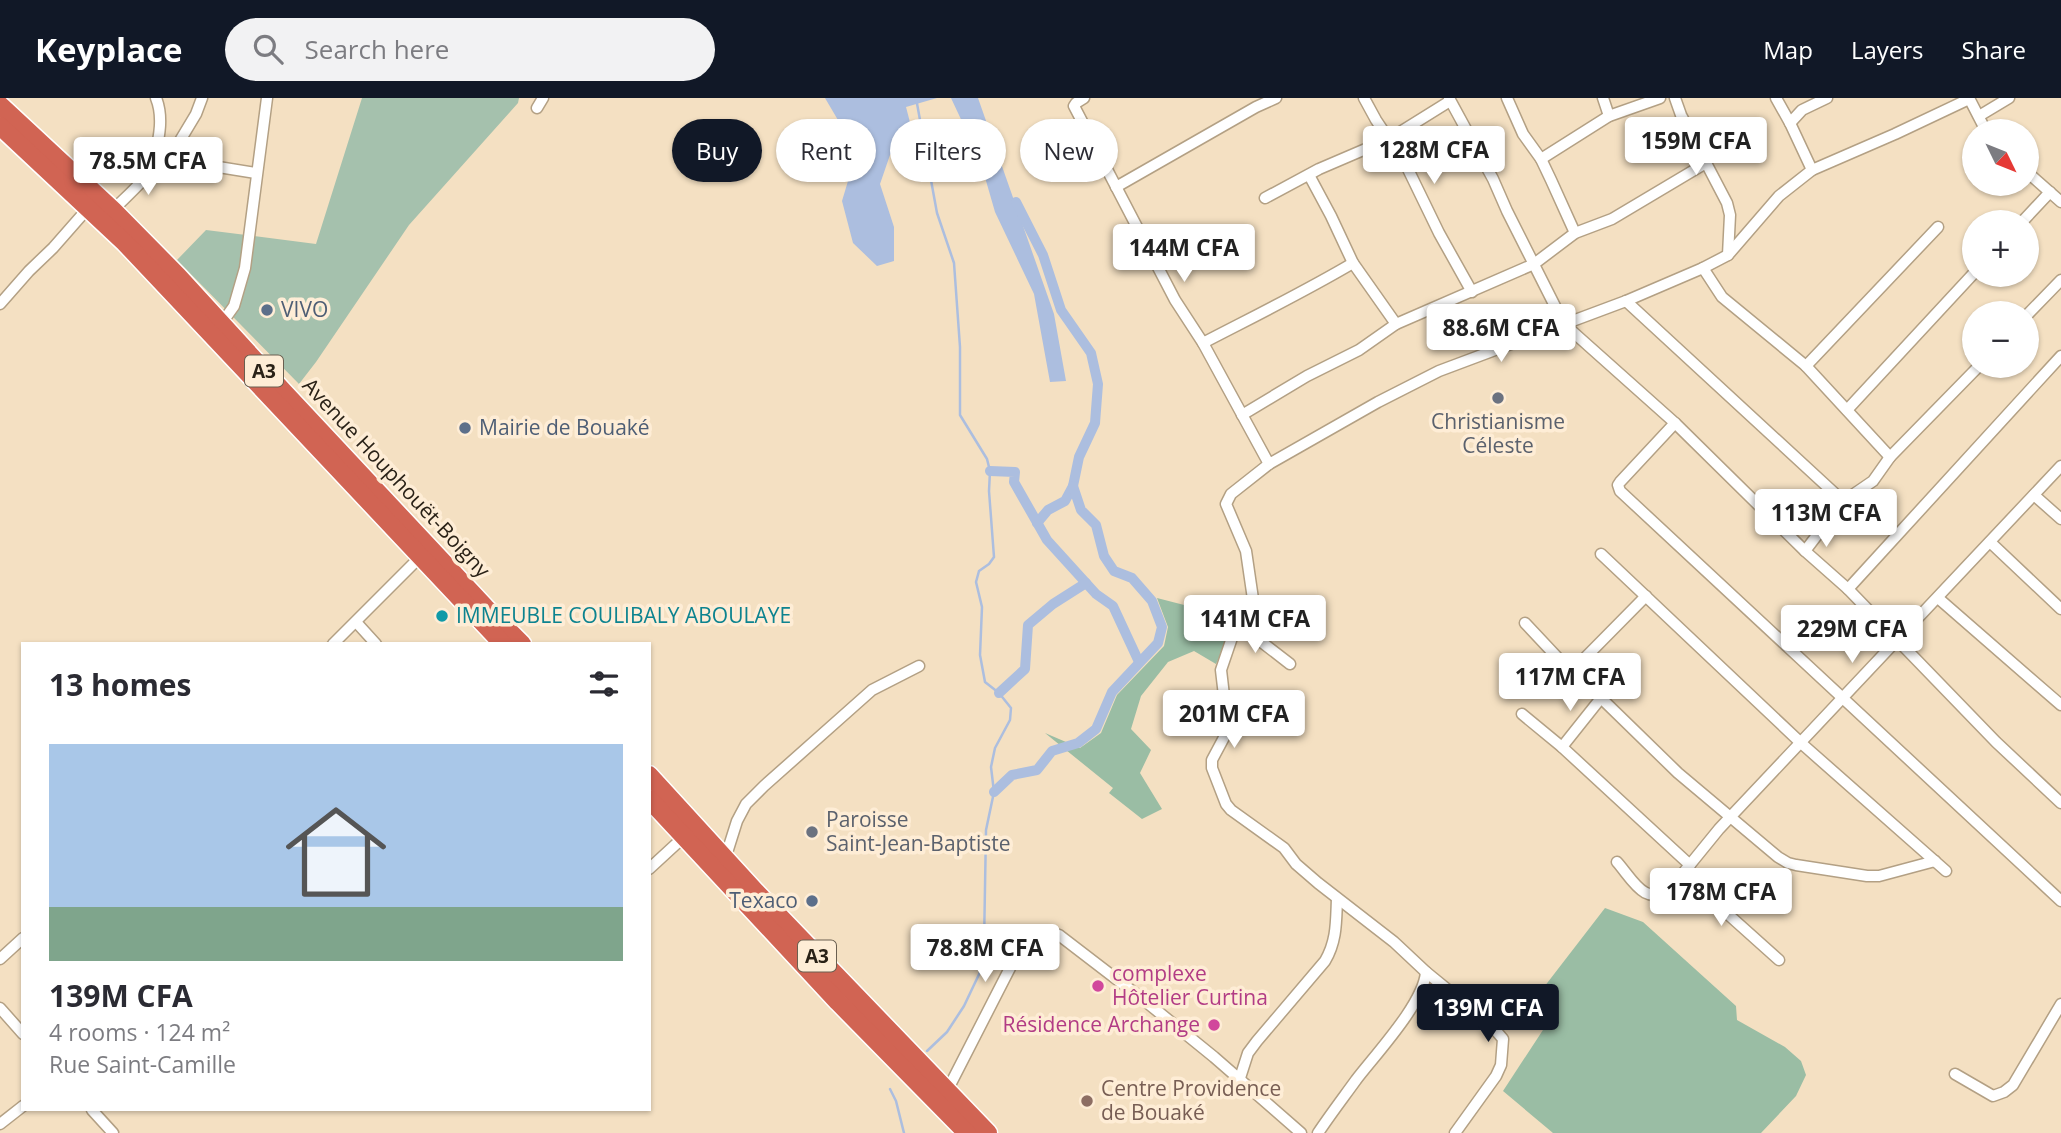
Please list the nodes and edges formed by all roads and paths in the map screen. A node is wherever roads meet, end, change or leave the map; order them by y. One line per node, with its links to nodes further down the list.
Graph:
1 (156, 98): 28 (street)
2 (202, 98): 25 (street)
3 (267, 98): 30 (street)
4 (543, 98): 18 (street)
5 (1084, 98): 33 (street)
6 (1276, 98): 33 (street)
7 (1364, 98): 24 (street)
8 (1507, 98): 26 (street)
9 (1603, 98): 19 (street)
10 (1660, 98): 19 (street)
11 (1675, 98): 27 (street)
12 (1776, 98): 22 (street)
13 (1827, 98): 22 (street)
14 (1969, 98): 20 (street); 29 (street)
15 (2009, 98): 20 (street)
16 (1449, 100): 24 (street); 44 (street)
17 (0, 105): 38 (highway, Avenue Houphouët-Boigny / A3)
18 (537, 108)
19 (1609, 116): 26 (street)
20 (1979, 116): 21 (street)
21 (1980, 119)
22 (1790, 123): 29 (street)
23 (0, 126): 37 (highway, Avenue Houphouët-Boigny / A3)
24 (1389, 139): 31 (street); 48 (street)
25 (169, 159): 28 (street); 30 (street)
26 (1541, 159): 41 (street)
27 (1706, 163): 41 (street); 42 (street)
28 (153, 167): 38 (street)
29 (1812, 170): 42 (street)
30 (256, 173): 54 (street)
31 (1309, 176): 35 (street); 43 (street)
32 (2039, 182): 34 (street)
33 (1116, 187): 55 (street)
34 (2050, 192): 36 (street); 39 (street)
35 (1265, 198)
36 (2061, 202)
37 (89, 207): 51 (street); 54 (highway, Avenue Houphouët-Boigny / A3)
38 (113, 210): 54 (highway, Avenue Houphouët-Boigny / A3)
39 (2033, 210)
40 (1938, 228): 57 (street)
41 (1575, 233): 44 (street)
42 (1728, 255): 45 (street)
43 (1353, 263): 52 (street); 55 (street)
44 (1534, 264): 48 (street); 53 (street)
45 (1703, 268): 49 (street); 57 (street)
46 (2061, 280): 50 (street)
47 (1962, 286): 59 (street)
48 (1472, 292): 52 (street)
49 (1626, 301): 53 (street); 66 (street)
50 (2039, 303)
51 (0, 304)
52 (1396, 324): 60 (street)
53 (1564, 324): 61 (street); 63 (street)
54 (216, 329): 71 (highway, Avenue Houphouët-Boigny / A3); 82 (highway, Avenue Houphouët-Boigny / A3)
55 (1203, 343): 60 (street)
56 (2061, 356): 72 (street)
57 (1806, 366): 59 (street)
58 (1967, 378): 62 (street)
59 (1847, 410): 62 (street)
60 (1242, 415): 63 (street)
61 (1675, 423): 69 (street); 88 (street)
62 (1890, 457): 66 (street)
63 (1269, 464): 77 (street)
64 (2061, 466): 65 (street)
65 (2034, 495): 67 (street); 68 (street)
66 (1844, 502): 69 (street)
67 (2061, 519)
68 (1990, 542): 74 (street); 75 (street)
69 (1805, 551): 72 (street)
70 (1601, 554): 73 (street)
71 (421, 556): 76 (street); 81 (highway, Avenue Houphouët-Boigny / A3)
72 (1848, 589): 83 (street)
73 (1646, 596): 86 (street); 91 (street)
74 (1938, 597): 83 (street); 89 (street)
75 (2061, 609)
76 (356, 622): 79 (street); 80 (street)
77 (1237, 623): 84 (street); 105 (street)
78 (1525, 623): 86 (street)
79 (335, 642)
80 (374, 642)
81 (501, 642)
82 (520, 642)
83 (1897, 642): 88 (street); 95 (street)
84 (1290, 664)
85 (919, 666): 98 (street)
86 (1571, 671): 87 (street)
87 (1601, 698): 92 (street); 96 (street)
88 (1842, 698): 91 (street); 106 (street)
89 (2061, 705)
90 (1522, 715): 92 (street)
91 (1801, 743): 96 (street); 100 (street)
92 (1562, 747): 101 (street)
93 (651, 778): 97 (highway, A3)
94 (651, 801): 97 (highway, A3)
95 (2061, 803)
96 (1731, 818): 100 (street); 101 (street)
97 (689, 832): 98 (highway, A3); 102 (street); 121 (highway, A3)
98 (725, 859): 116 (highway, A3)
99 (1617, 862): 104 (street)
100 (1935, 862): 103 (street)
101 (1690, 864): 104 (street)
102 (651, 867)
103 (1946, 871)
104 (1683, 874): 109 (street)
105 (1337, 899): 110 (street); 115 (street)
106 (2060, 899)
107 (21, 940): 108 (street)
108 (2, 955)
109 (1779, 960)
110 (1426, 972): 124 (street); 125 (street)
111 (2061, 1004): 114 (street)
112 (0, 1008): 113 (street)
113 (21, 1032)
114 (1955, 1074)
115 (1239, 1081): 116 (street); 123 (street)
116 (947, 1091): 122 (highway, A3)
117 (21, 1108): 119 (street)
118 (93, 1111): 120 (street)
119 (0, 1124)
120 (113, 1133)
121 (967, 1133)
122 (988, 1133)
123 (1301, 1133)
124 (1318, 1133)
125 (1455, 1133)

